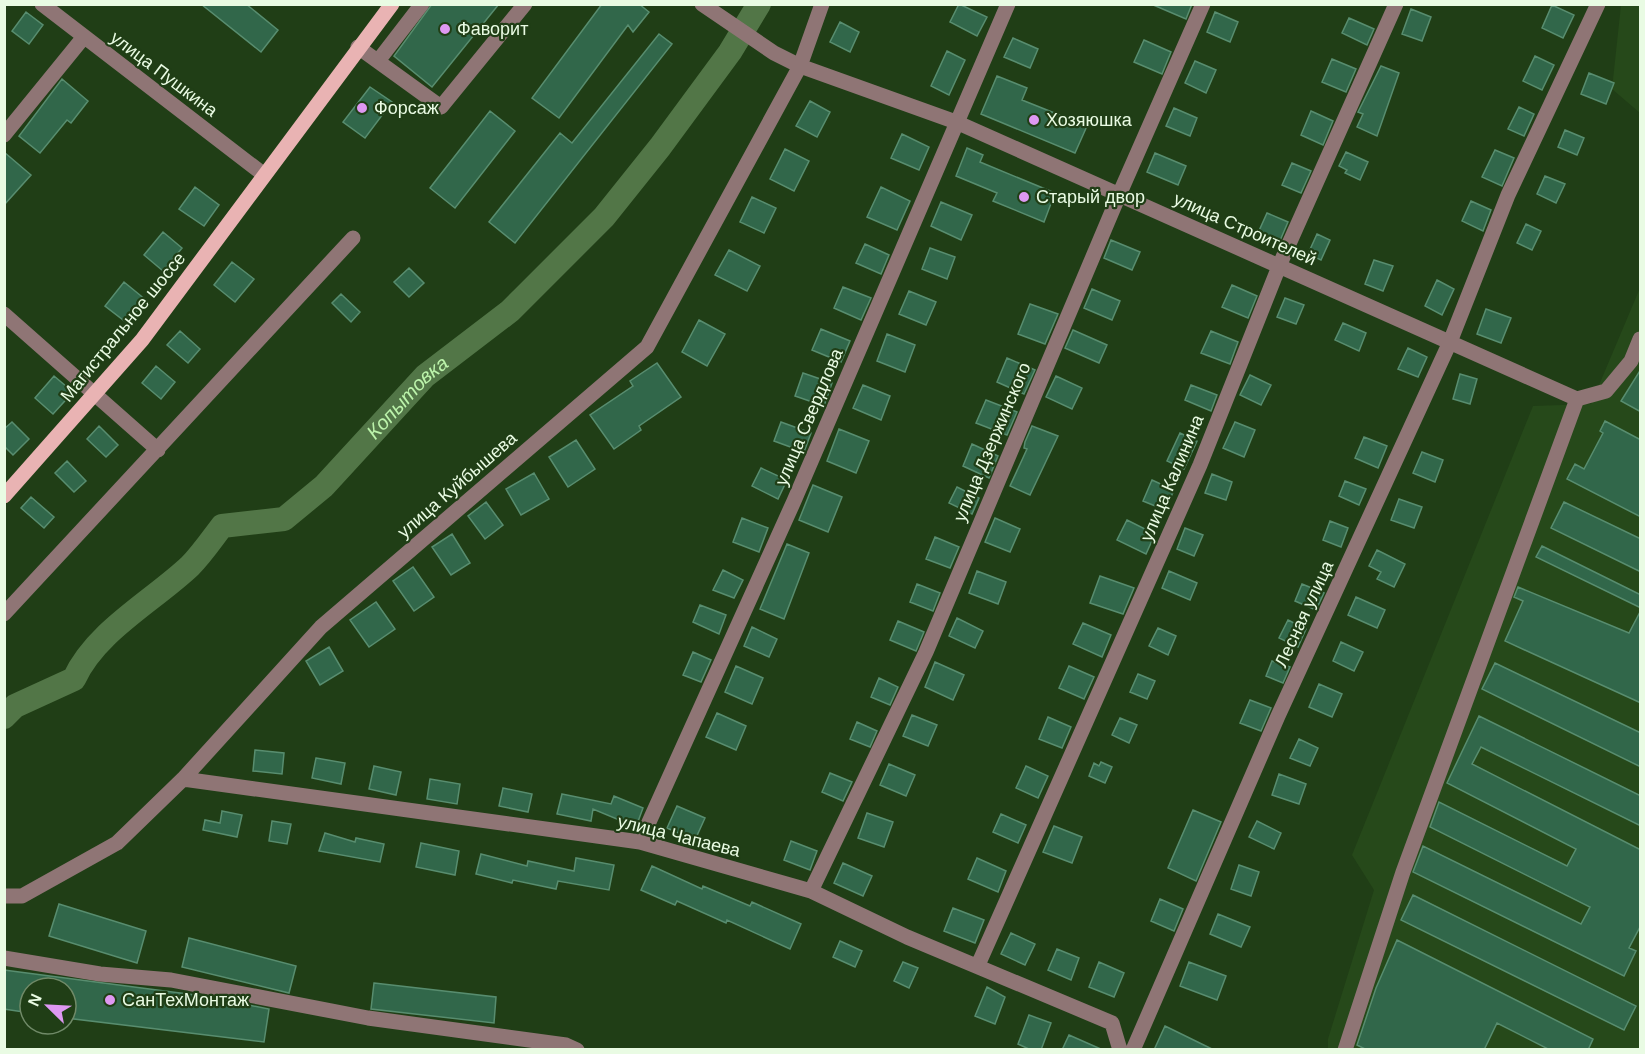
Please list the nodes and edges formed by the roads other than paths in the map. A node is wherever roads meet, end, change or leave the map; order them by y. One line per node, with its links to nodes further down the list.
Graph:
1 (42, 4): 11 (street, улица Пушкина)
2 (392, 4): 12 (main road, Магистральное шоссе)
3 (422, 4): 13 (street)
4 (525, 4): 13 (street)
5 (702, 4): 14 (street, улица Строителей)
6 (822, 4): 14 (street, улица Куйбышева)
7 (1008, 4): 15 (street, улица Свердлова)
8 (1203, 4): 18 (street, улица Дзержинского)
9 (1396, 4): 20 (street, улица Калинина)
10 (1598, 4): 23 (street, Лесная улица)
11 (83, 38): 16 (street); 17 (street, улица Пушкина)
12 (358, 47): 13 (street); 17 (main road, Магистральное шоссе)
13 (378, 61)
14 (800, 66): 15 (street, улица Строителей); 29 (street, улица Куйбышева)
15 (956, 122): 18 (street, улица Строителей); 30 (street, улица Свердлова)
16 (4, 135)
17 (263, 174): 24 (main road, Магистральное шоссе)
18 (1119, 195): 20 (street, улица Строителей); 31 (street, улица Дзержинского)
19 (353, 238): 26 (street)
20 (1280, 264): 23 (street, улица Строителей); 34 (street, улица Калинина)
21 (4, 315): 24 (street)
22 (1641, 339): 25 (street)
23 (1450, 342): 25 (street, улица Строителей); 37 (street, Лесная улица)
24 (96, 395): 26 (street); 27 (main road, Магистральное шоссе)
25 (1577, 399): 38 (street)
26 (158, 450): 28 (street)
27 (4, 496)
28 (4, 614)
29 (183, 779): 30 (street, улица Чапаева); 32 (street, улица Куйбышева)
30 (640, 842): 31 (street, улица Чапаева)
31 (811, 891): 34 (street, улица Чапаева)
32 (4, 897)
33 (4, 958): 35 (street)
34 (978, 965): 36 (street, улица Чапаева)
35 (577, 1050)
36 (1120, 1050)
37 (1133, 1050)
38 (1345, 1050)

